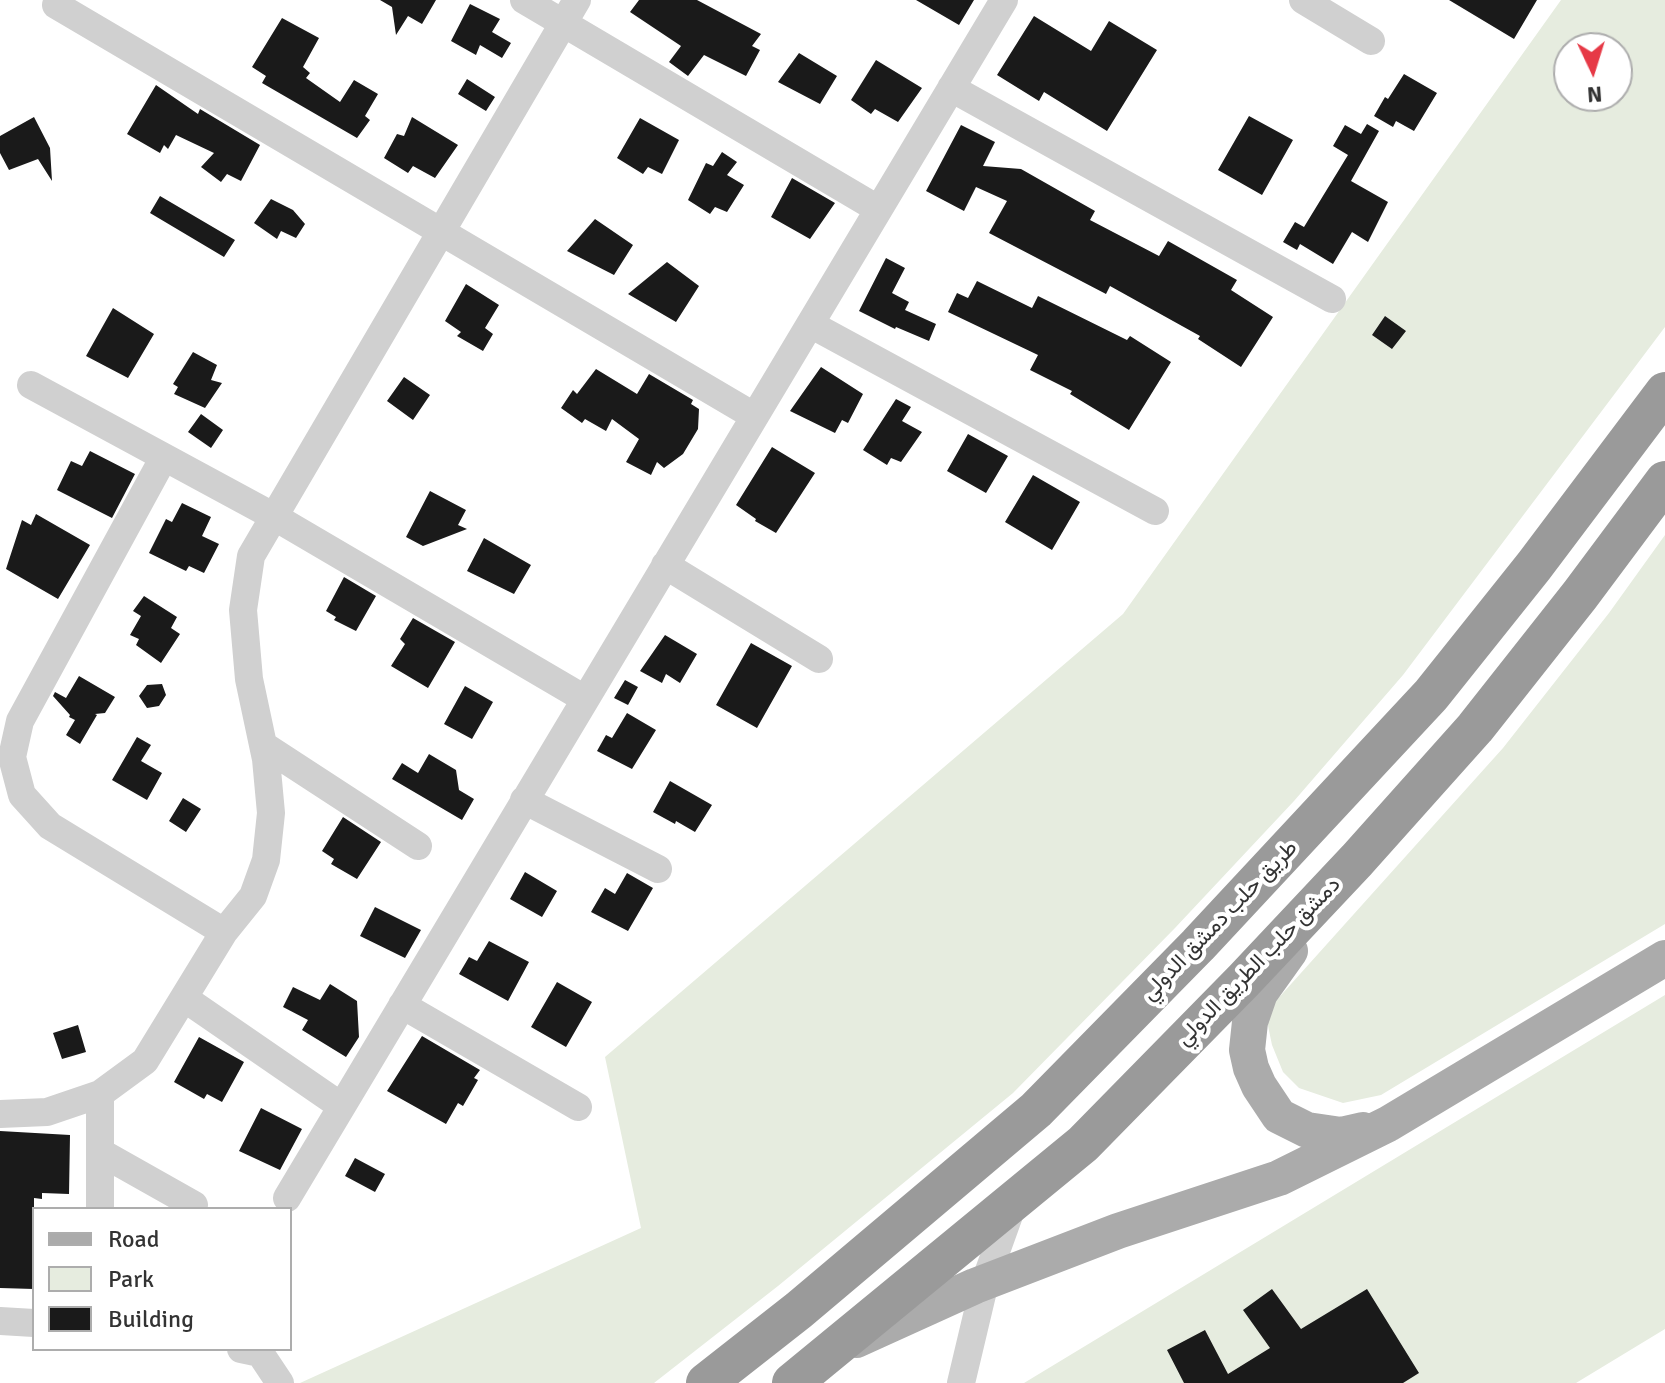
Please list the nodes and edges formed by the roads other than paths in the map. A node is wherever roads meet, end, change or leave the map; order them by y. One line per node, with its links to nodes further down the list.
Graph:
1 (524, 0): 5 (street)
2 (1004, 0): 7 (street)
3 (1303, 0): 6 (street)
4 (50, 2): 9 (street)
5 (570, 12): 8 (street); 9 (street)
6 (1371, 41)
7 (951, 88): 8 (street); 10 (street)
8 (878, 209): 11 (street)
9 (440, 232): 14 (street); 18 (street)
10 (1332, 299)
11 (810, 324): 14 (street); 17 (street)
12 (31, 385): 15 (street)
13 (1665, 392): 47 (highway, طريق حلب دمشق الدولي)
14 (754, 416): 19 (street)
15 (164, 457): 18 (street); 27 (street)
16 (1665, 481): 25 (highway, دمشق حلب الطريق الدولي)
17 (1155, 511)
18 (273, 516): 21 (street); 22 (street)
19 (665, 565): 20 (street); 21 (street)
20 (819, 659)
21 (585, 699): 23 (street)
22 (263, 745): 24 (street); 27 (street)
23 (524, 800): 26 (street); 30 (street)
24 (418, 846)
25 (1357, 860): 35 (main road); 38 (highway, دمشق حلب الطريق الدولي)
26 (658, 869)
27 (224, 932): 29 (street)
28 (1665, 958): 35 (main road)
29 (184, 998): 31 (street); 32 (street)
30 (402, 1005): 32 (street); 33 (street)
31 (100, 1094): 34 (street); 36 (street)
32 (341, 1106): 37 (street)
33 (578, 1107)
34 (0, 1114)
35 (1388, 1124): 41 (main road)
36 (100, 1152): 39 (street); 40 (street)
37 (287, 1198)
38 (1014, 1202): 41 (street); 44 (highway, دمشق حلب الطريق الدولي)
39 (100, 1207)
40 (193, 1207)
41 (985, 1282): 44 (main road); 49 (street)
42 (0, 1321): 43 (street)
43 (32, 1323)
44 (834, 1350): 48 (highway, دمشق حلب الطريق الدولي)
45 (250, 1351): 46 (street)
46 (280, 1383)
47 (706, 1383)
48 (792, 1383)
49 (961, 1383)

